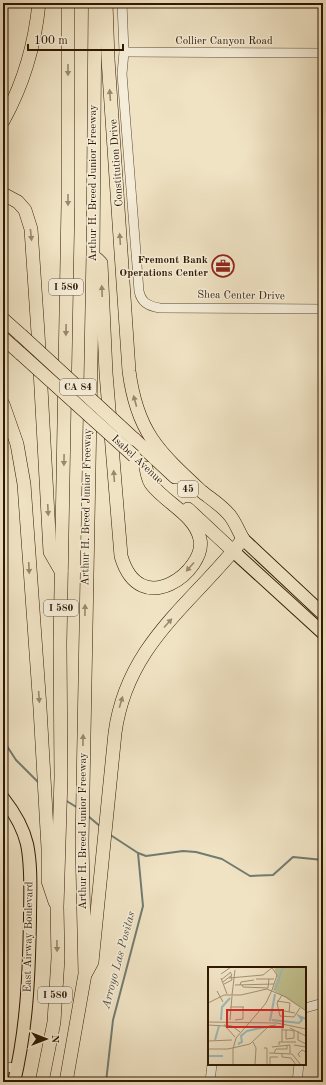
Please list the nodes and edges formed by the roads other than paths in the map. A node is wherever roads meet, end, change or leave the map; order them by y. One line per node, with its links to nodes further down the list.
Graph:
1 (39, 3): 8 (highway)
2 (68, 3): 20 (highway, Arthur H. Breed Junior Freeway / I 580, one-way to 20)
3 (95, 3): 10 (highway, Arthur H. Breed Junior Freeway / I 580)
4 (106, 3): 18 (highway, one-way to 4)
5 (122, 3): 6 (street, Constitution Drive)
6 (124, 52): 7 (street, Collier Canyon Road); 11 (street, Constitution Drive)
7 (323, 53)
8 (3, 121)
9 (3, 194): 20 (highway, one-way to 20)
10 (92, 253): 17 (highway, one-way to 10); 25 (highway, Arthur H. Breed Junior Freeway / I 580, one-way to 10)
11 (160, 308): 12 (street, Shea Center Drive)
12 (323, 309)
13 (3, 319): 16 (highway, Isabel Avenue / CA 84, bridge)
14 (3, 338): 17 (highway, Isabel Avenue / CA 84, bridge)
15 (3, 404): 24 (highway, one-way to 24)
16 (134, 439): 18 (highway, Isabel Avenue / 45)
17 (146, 468): 19 (highway, Isabel Avenue / 45)
18 (242, 539): 19 (highway); 21 (main road, Isabel Avenue)
19 (233, 551): 22 (main road, Isabel Avenue); 25 (highway, one-way to 19)
20 (61, 571): 24 (highway, Arthur H. Breed Junior Freeway / I 580)
21 (323, 614)
22 (323, 633)
23 (3, 798): 31 (main road, East Airway Boulevard)
24 (57, 907): 33 (highway, Arthur H. Breed Junior Freeway / I 580, one-way to 33)
25 (85, 974): 34 (highway, Arthur H. Breed Junior Freeway / I 580)
26 (323, 1003): 27 (street)
27 (306, 1008)
28 (212, 1065): 35 (street)
29 (299, 1065): 36 (street)
30 (3, 1066): 31 (street)
31 (17, 1069): 32 (main road, East Airway Boulevard)
32 (14, 1082)
33 (42, 1082)
34 (66, 1082)
35 (210, 1082)
36 (297, 1082)

